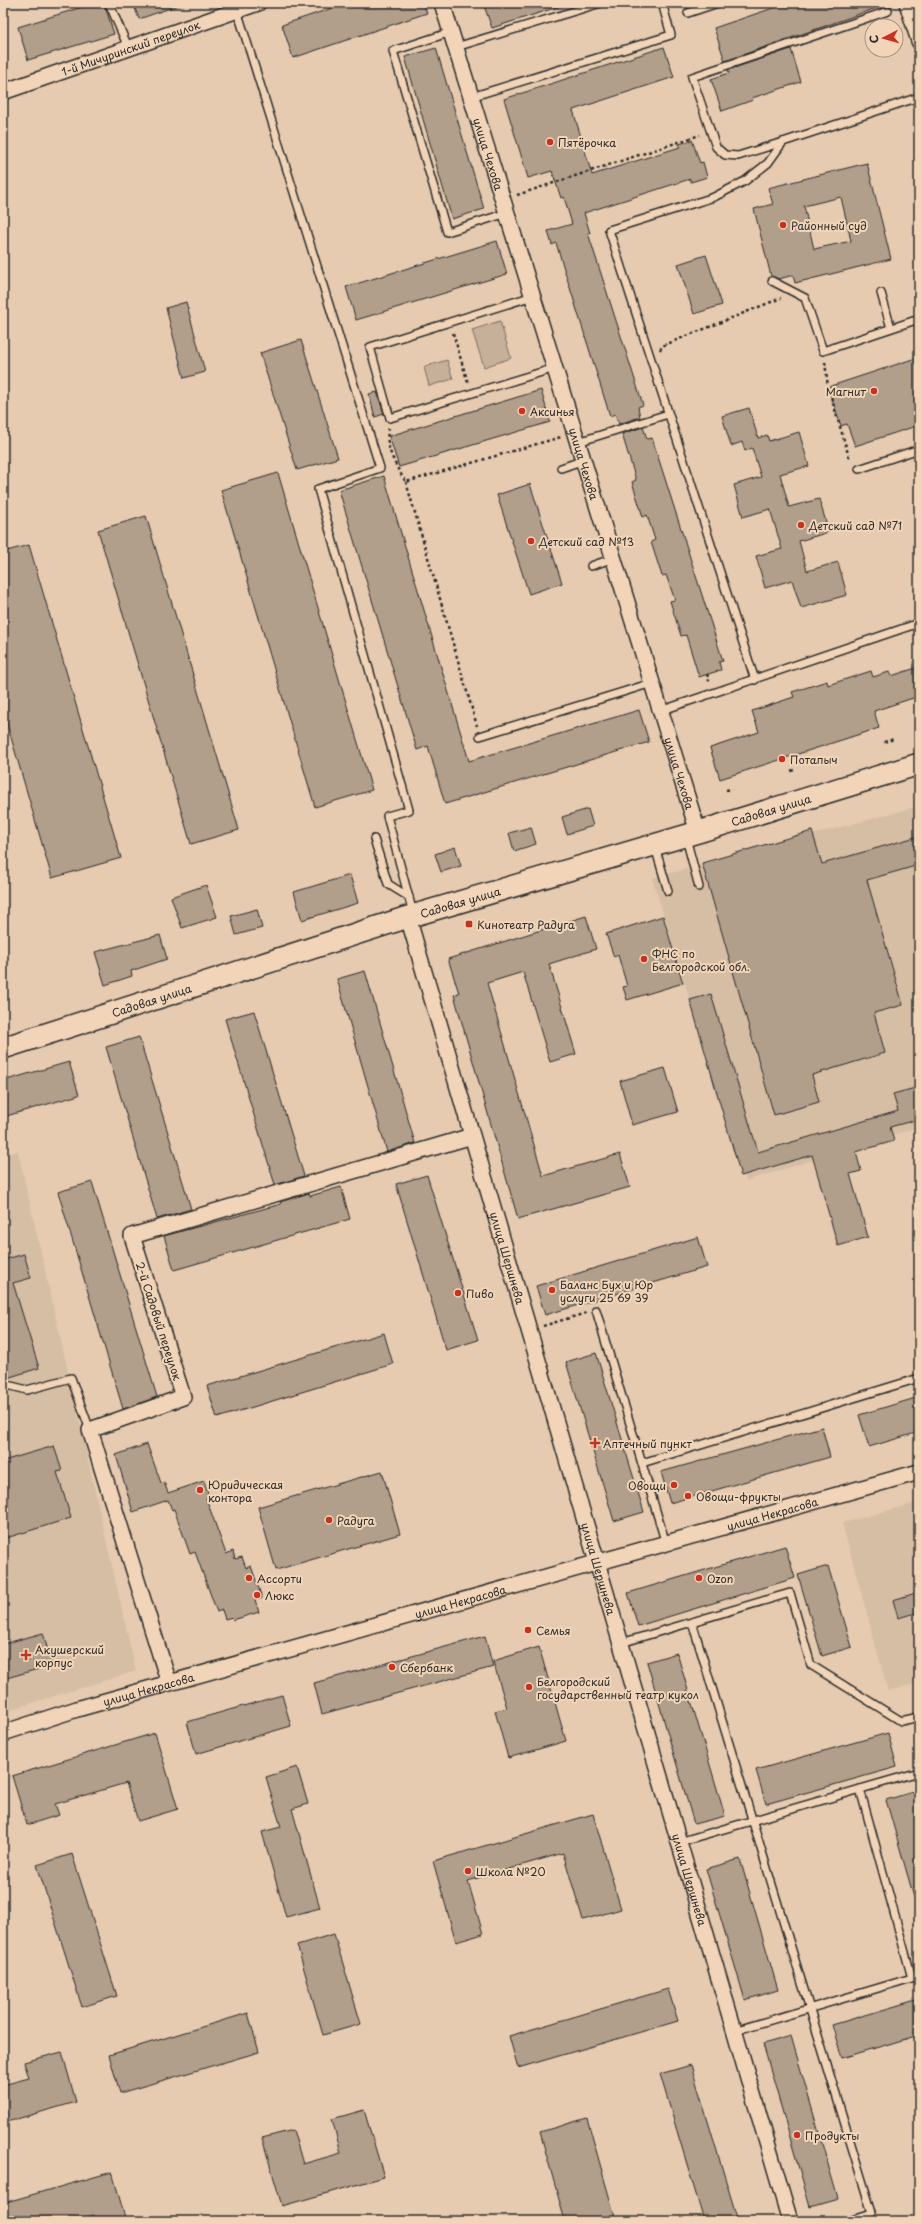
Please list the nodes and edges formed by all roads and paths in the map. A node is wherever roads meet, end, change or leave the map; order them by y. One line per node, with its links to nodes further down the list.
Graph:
1 (109, 3): 13 (lane)
2 (258, 3): 8 (street, 1-й Мичуринский переулок)
3 (442, 3): 11 (street, улица Чехова)
4 (601, 3): 14 (lane)
5 (662, 3): 16 (lane)
6 (718, 3): 10 (lane)
7 (908, 3): 12 (street)
8 (237, 10): 13 (street, 1-й Мичуринский переулок); 62 (lane)
9 (888, 11): 19 (lane)
10 (688, 12)
11 (451, 32): 14 (street, улица Чехова); 20 (lane)
12 (919, 41)
13 (128, 47): 15 (street, 1-й Мичуринский переулок)
14 (456, 48): 16 (street, улица Чехова)
15 (3, 92)
16 (471, 97): 20 (street, улица Чехова)
17 (919, 97): 19 (lane)
18 (702, 134): 20 (path)
19 (783, 142): 29 (lane)
20 (505, 206): 24 (street, улица Чехова)
21 (772, 281): 22 (lane)
22 (794, 292): 28 (lane); 29 (path)
23 (881, 293): 27 (lane)
24 (533, 296): 26 (lane); 30 (street, улица Чехова)
25 (919, 319): 27 (lane)
26 (450, 323): 31 (path); 31 (lane)
27 (891, 328): 28 (lane)
28 (823, 350): 37 (path)
29 (653, 365): 32 (lane)
30 (555, 368): 31 (lane); 34 (street, улица Чехова)
31 (471, 394)
32 (668, 414): 34 (lane); 45 (lane)
33 (390, 425): 40 (path)
34 (577, 438): 36 (street, улица Чехова); 40 (path)
35 (919, 449): 39 (lane)
36 (584, 460): 38 (lane); 41 (street, улица Чехова)
37 (850, 460)
38 (561, 468)
39 (859, 468)
40 (406, 482): 49 (path)
41 (614, 558): 42 (lane); 46 (street, улица Чехова)
42 (591, 566)
43 (919, 623): 45 (lane)
44 (707, 674): 47 (path)
45 (755, 680): 48 (lane)
46 (652, 683): 48 (street, улица Чехова); 49 (lane)
47 (703, 683)
48 (660, 710): 57 (street, улица Чехова)
49 (480, 736)
50 (894, 739): 51 (path)
51 (884, 742)
52 (919, 764): 57 (main road, Садовая улица)
53 (794, 770): 54 (path)
54 (791, 771)
55 (732, 789): 56 (path)
56 (726, 790)
57 (691, 834): 59 (main road, Садовая улица); 60 (lane)
58 (374, 839): 62 (lane)
59 (655, 845): 61 (lane); 62 (main road, Садовая улица)
60 (699, 887)
61 (668, 891)
62 (410, 910): 63 (main road, Садовая улица); 64 (street, улица Шершнева)
63 (3, 1048)
64 (472, 1136): 69 (street, 2-й Садовый переулок); 73 (street, улица Шершнева)
65 (596, 1310): 66 (path); 70 (lane)
66 (542, 1326)
67 (919, 1378): 70 (lane)
68 (3, 1381): 69 (lane)
69 (90, 1430): 76 (street)
70 (642, 1463): 72 (lane)
71 (919, 1472): 72 (street, улица Некрасова)
72 (666, 1544): 73 (street, улица Некрасова)
73 (597, 1563): 75 (street, улица Шершнева); 76 (street, улица Некрасова)
74 (692, 1622): 75 (lane); 77 (lane); 81 (lane)
75 (621, 1643): 82 (street, улица Шершнева)
76 (169, 1683): 78 (street, улица Некрасова)
77 (919, 1717)
78 (3, 1733)
79 (919, 1772): 80 (lane)
80 (860, 1789): 81 (lane); 83 (lane)
81 (752, 1821): 82 (lane); 83 (lane)
82 (679, 1842): 84 (street, улица Шершнева)
83 (810, 2009): 84 (lane); 86 (lane)
84 (734, 2031): 85 (street, улица Шершнева)
85 (790, 2221)
86 (847, 2221)

